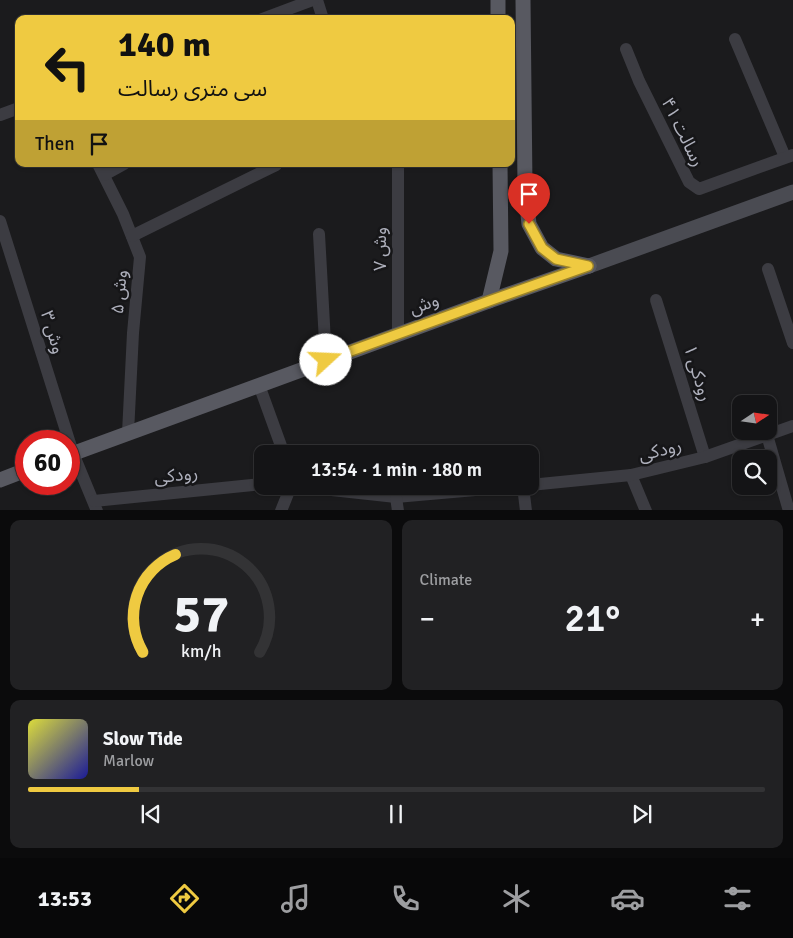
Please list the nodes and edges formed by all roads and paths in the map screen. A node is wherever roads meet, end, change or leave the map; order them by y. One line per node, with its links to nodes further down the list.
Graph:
1 (315, 0): 4 (street); 5 (street)
2 (498, 0): 6 (main road)
3 (523, 0): 9 (main road)
4 (273, 15)
5 (321, 15)
6 (498, 15)
7 (735, 39): 12 (street)
8 (626, 49): 12 (street, ۴۱ رسالت)
9 (518, 94): 21 (main road)
10 (15, 109): 11 (street)
11 (0, 115)
12 (789, 156)
13 (272, 167): 20 (street)
14 (398, 167): 25 (street, وش ۷)
15 (500, 167): 24 (main road)
16 (101, 169): 20 (street, وش ۵)
17 (793, 192): 21 (main road, وش)
18 (0, 221): 30 (street, وش ۳)
19 (319, 234): 27 (street)
20 (132, 236): 32 (street, وش ۵)
21 (588, 266): 24 (main road, وش)
22 (768, 269): 26 (street)
23 (656, 300): 37 (street, رودکی ۱)
24 (489, 301): 25 (main road, وش)
25 (398, 334): 27 (main road, وش)
26 (793, 343)
27 (326, 360): 28 (main road, وش)
28 (259, 385): 32 (main road, وش); 35 (street)
29 (793, 426): 31 (street, رودکی)
30 (64, 430)
31 (778, 431)
32 (128, 433): 36 (main road, وش)
33 (752, 440): 37 (street, رودکی)
34 (768, 440): 54 (street)
35 (281, 445)
36 (80, 451)
37 (705, 456): 40 (street, رودکی)
38 (80, 473): 49 (street, وش ۳)
39 (15, 474): 41 (main road)
40 (632, 474): 42 (street, رودکی); 53 (street)
41 (0, 480)
42 (539, 484)
43 (254, 485): 49 (street, رودکی)
44 (288, 495): 50 (street)
45 (378, 495): 48 (street)
46 (419, 495): 48 (street)
47 (524, 495): 52 (street)
48 (396, 497): 51 (street)
49 (96, 506)
50 (282, 510)
51 (398, 510)
52 (526, 510)
53 (646, 510)
54 (789, 510)

